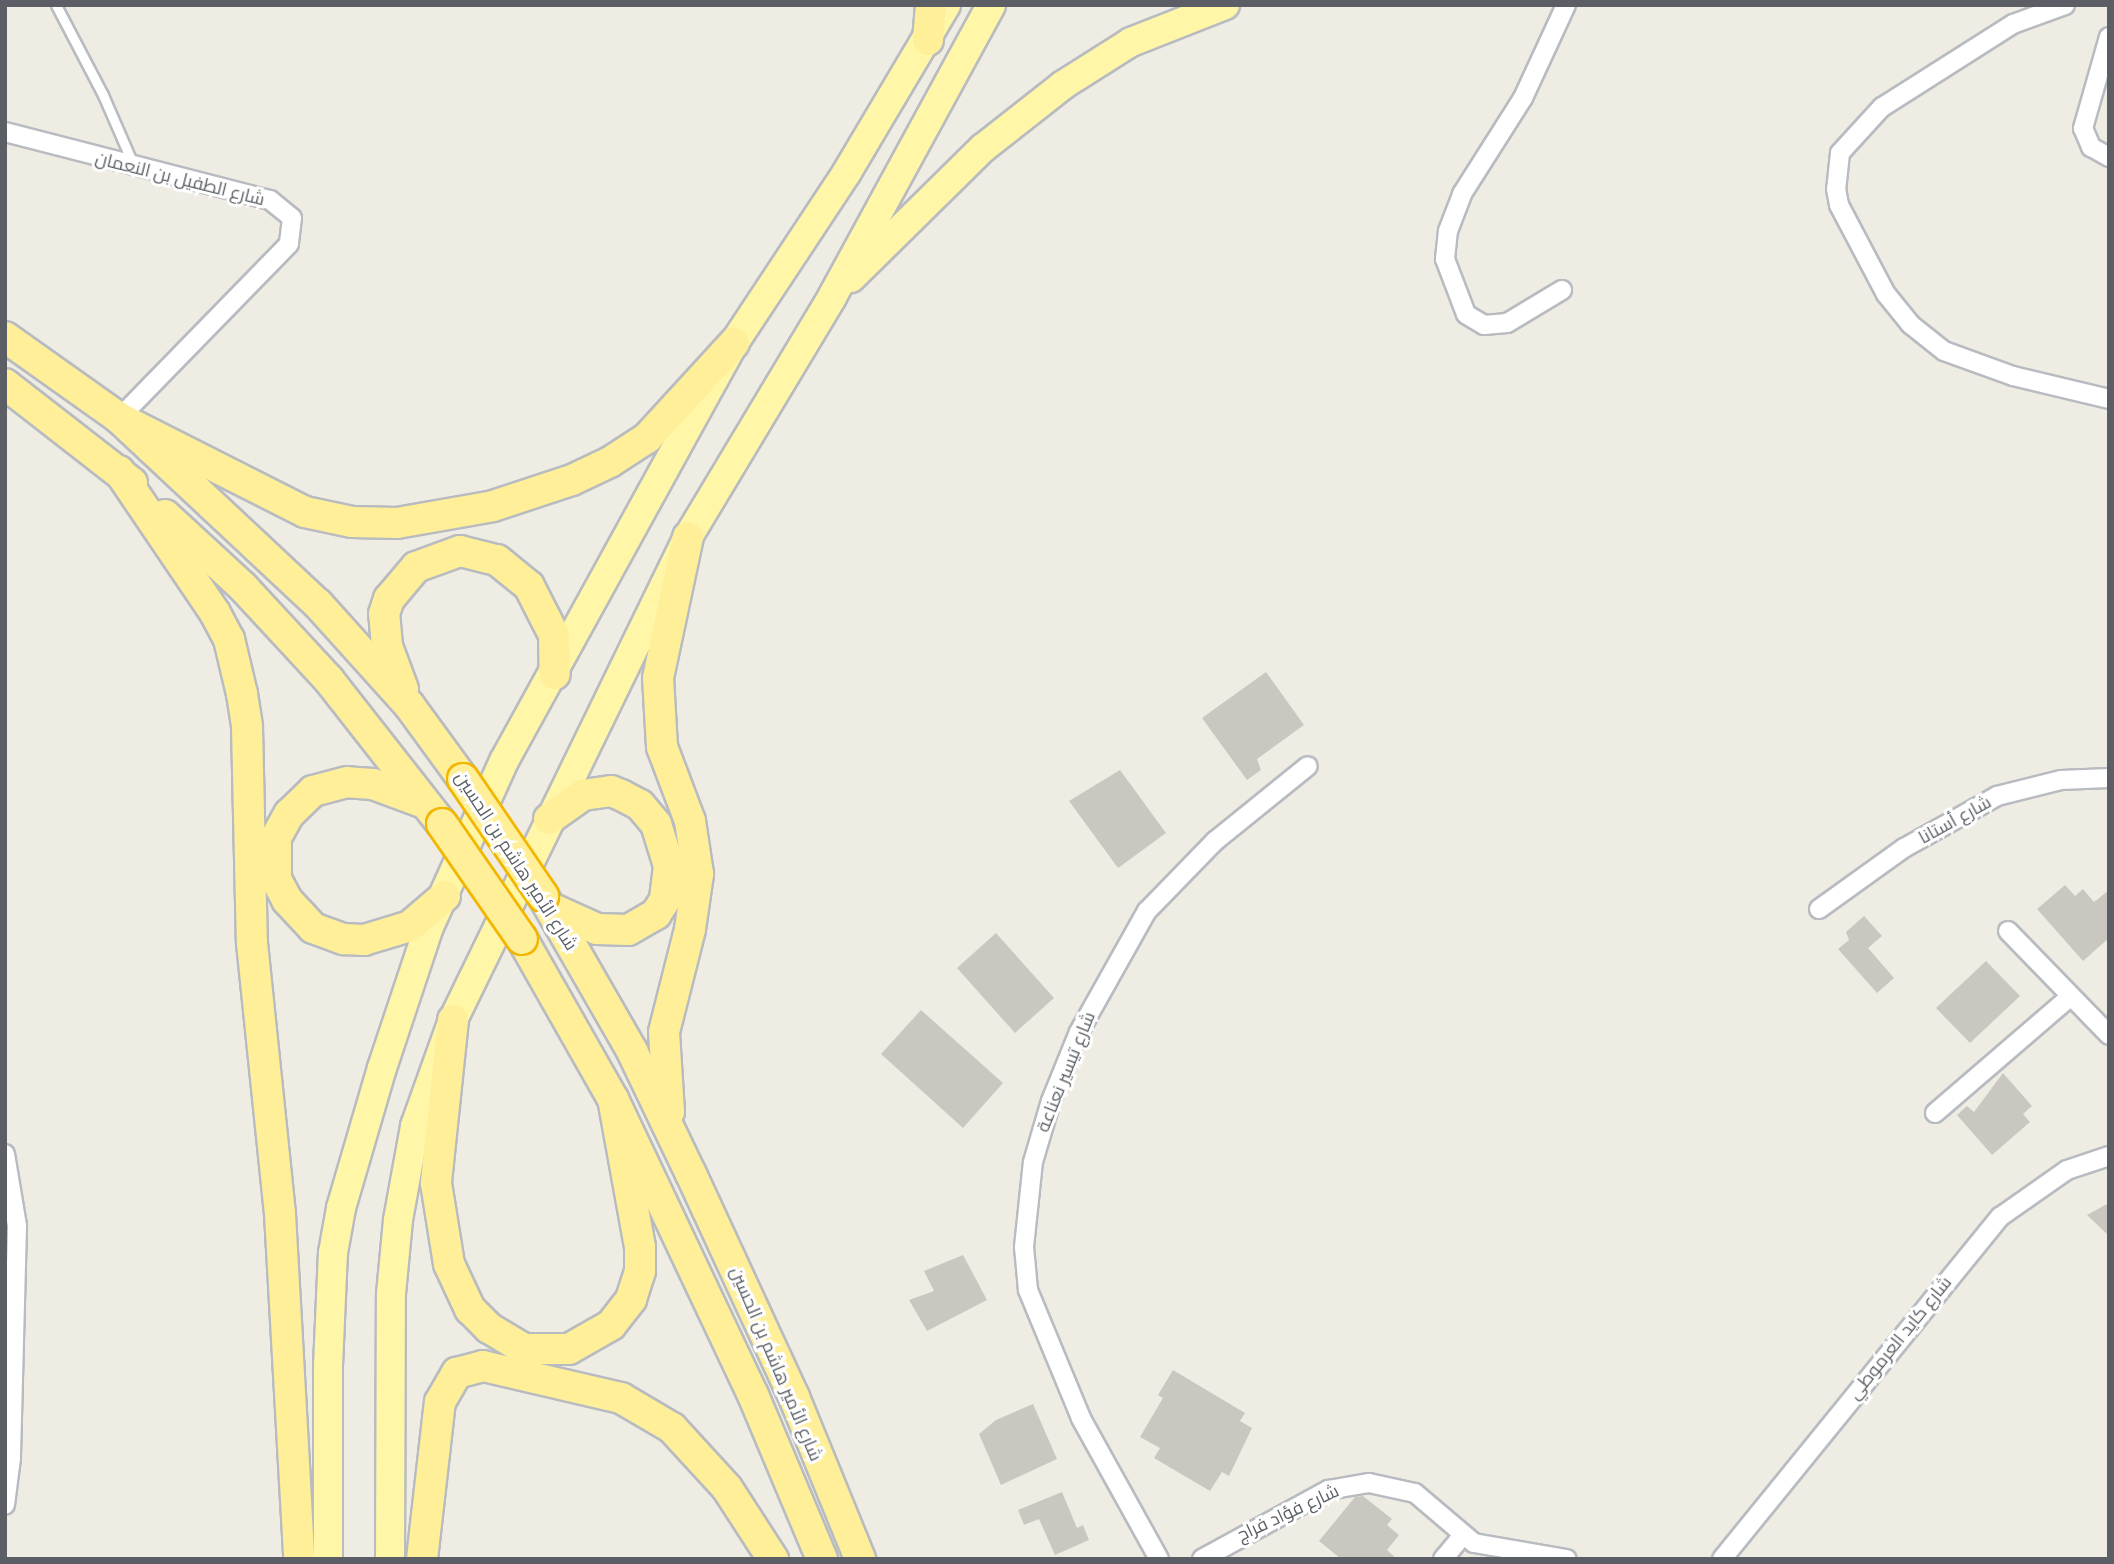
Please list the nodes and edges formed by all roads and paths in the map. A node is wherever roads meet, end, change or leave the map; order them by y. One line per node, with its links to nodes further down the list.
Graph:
1 (56, 5): 12 (lane)
2 (931, 5): 9 (highway)
3 (946, 5): 9 (main road)
4 (991, 5): 14 (main road)
5 (1224, 5): 14 (main road)
6 (1566, 5): 13 (street)
7 (2065, 5): 18 (street)
8 (2109, 37): 11 (street)
9 (928, 40): 16 (main road)
10 (5, 132): 12 (street, شارع الطفيل بن النعمان)
11 (2109, 157)
12 (135, 169): 19 (street, شارع الطفيل بن النعمان)
13 (1562, 290)
14 (832, 297): 21 (main road)
15 (5, 337): 19 (highway, شارع الأمير هاشم بن الحسين)
16 (734, 343): 19 (highway); 22 (main road)
17 (5, 384): 20 (highway, شارع الأمير هاشم بن الحسين)
18 (2109, 399)
19 (119, 418): 23 (highway, شارع الأمير هاشم بن الحسين)
20 (119, 471): 26 (highway, شارع الأمير هاشم بن الحسين); 43 (highway)
21 (688, 537): 27 (main road); 37 (highway)
22 (555, 674): 23 (highway); 28 (main road)
23 (409, 705): 29 (highway, شارع الأمير هاشم بن الحسين, bridge)
24 (1308, 766): 49 (street, شارع تيسير نعناعة)
25 (2109, 778): 30 (street, شارع أستانا)
26 (435, 814): 28 (highway); 35 (highway, شارع الأمير هاشم بن الحسين, bridge)
27 (549, 819): 29 (highway); 33 (main road)
28 (444, 895): 44 (main road)
29 (547, 902): 37 (highway, شارع الأمير هاشم بن الحسين)
30 (1819, 909)
31 (2008, 931): 32 (street)
32 (2071, 996): 34 (street); 36 (street)
33 (453, 1020): 35 (highway); 45 (main road)
34 (2109, 1035)
35 (613, 1100): 47 (highway, شارع الأمير هاشم بن الحسين)
36 (1935, 1113)
37 (670, 1129): 48 (highway, شارع الأمير هاشم بن الحسين)
38 (5, 1154): 40 (street)
39 (2109, 1156): 53 (street, شارع كايد العرموطي)
40 (5, 1505)
41 (1462, 1536): 50 (street, شارع فؤاد فراج); 51 (street); 52 (street, شارع فؤاد فراج)
42 (424, 1557): 46 (highway)
43 (299, 1559)
44 (328, 1559)
45 (390, 1559)
46 (773, 1559)
47 (822, 1559)
48 (860, 1559)
49 (1159, 1559)
50 (1202, 1559)
51 (1443, 1559)
52 (1567, 1559)
53 (1721, 1559)

